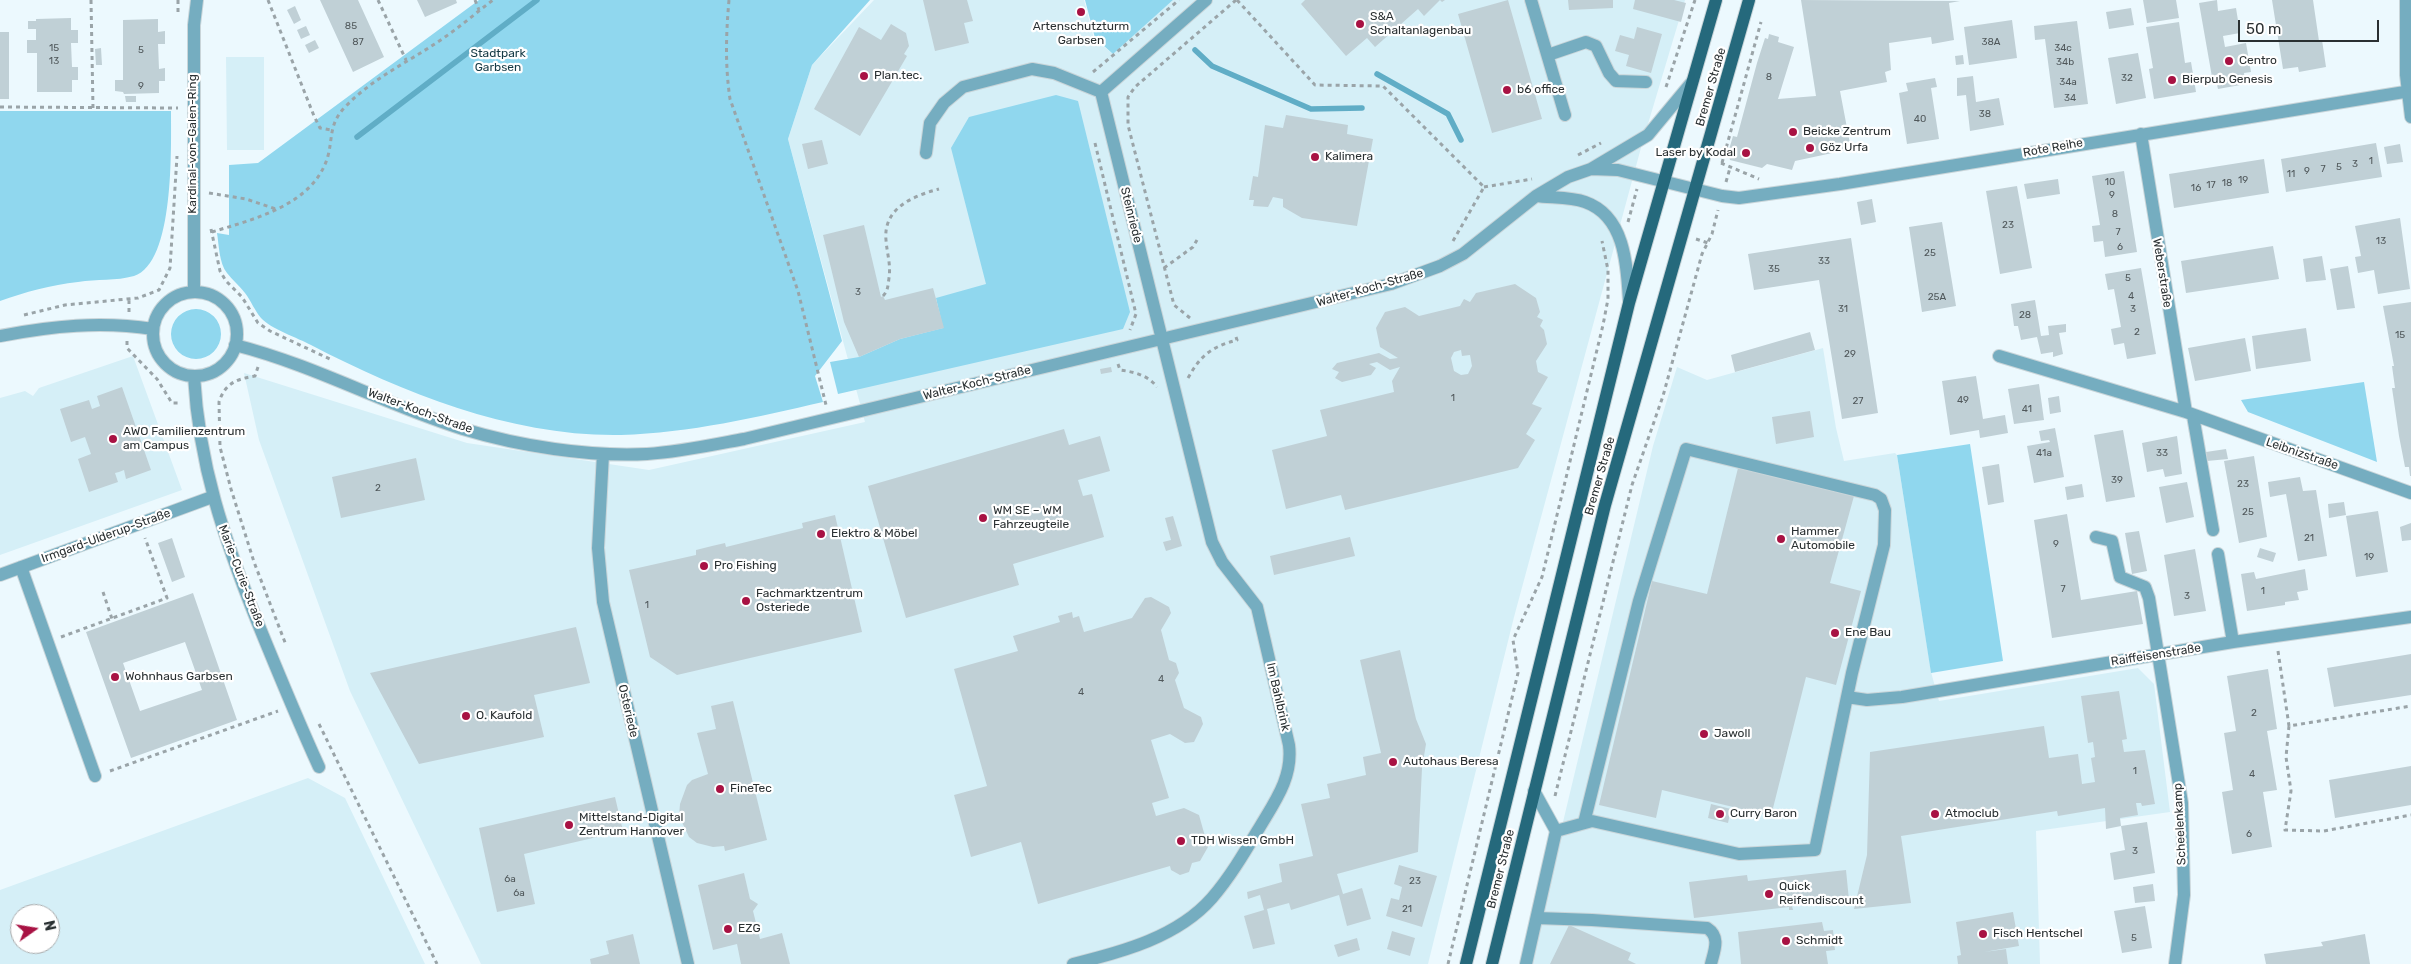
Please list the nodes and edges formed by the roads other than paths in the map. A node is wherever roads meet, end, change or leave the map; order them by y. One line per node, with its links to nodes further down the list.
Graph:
1 (196, 0): 20 (street, Kardinal-von-Galen-Ring)
2 (1206, 0): 10 (street)
3 (1531, 0): 7 (street)
4 (1716, 0): 9 (main road, Bremer Straße)
5 (1749, 0): 18 (main road, Bremer Straße)
6 (2406, 0): 11 (street)
7 (1548, 55): 8 (street); 12 (street)
8 (1646, 82)
9 (1692, 82): 16 (street); 17 (main road, Bremer Straße)
10 (1101, 92): 15 (street); 24 (street, Steinriede)
11 (2409, 92): 13 (street); 14 (street, Rote Reihe)
12 (1566, 115)
13 (2411, 117)
14 (2141, 134): 18 (street, Rote Reihe); 28 (street, Weberstraße)
15 (926, 153)
16 (1591, 169): 17 (street, Walter-Koch-Straße); 19 (street, Walter-Koch-Straße)
17 (1664, 182): 18 (street, Walter-Koch-Straße); 21 (main road, Bremer Straße)
18 (1696, 189): 43 (main road, Bremer Straße)
19 (1536, 196): 21 (street); 24 (street, Walter-Koch-Straße)
20 (194, 291): 22 (street); 25 (street)
21 (1629, 303): 49 (main road, Bremer Straße)
22 (153, 329): 23 (street); 27 (street)
23 (0, 336)
24 (1163, 338): 29 (street, Walter-Koch-Straße); 48 (street, Im Bahlbrink)
25 (235, 345): 27 (street); 29 (street, Walter-Koch-Straße)
26 (2000, 356): 28 (street, Leibnizstraße)
27 (194, 376): 31 (street, Marie-Curie-Straße)
28 (2190, 414): 30 (street, Leibnizstraße); 32 (street)
29 (603, 454): 47 (street, Osteriede)
30 (2411, 493)
31 (212, 497): 35 (street, Irmgard-Ulderup-Straße); 41 (street, Marie-Curie-Straße)
32 (2213, 530)
33 (2096, 538): 39 (street, Scheelenkamp)
34 (2218, 554): 38 (street)
35 (21, 567): 36 (street, Irmgard-Ulderup-Straße); 42 (street)
36 (0, 575)
37 (2411, 617): 38 (street, Raiffeisenstraße)
38 (2233, 642): 39 (street, Raiffeisenstraße)
39 (2159, 654): 40 (street, Raiffeisenstraße); 53 (street, Scheelenkamp)
40 (1847, 697): 44 (street); 44 (street)
41 (319, 767)
42 (96, 776)
43 (1534, 791): 45 (street); 50 (main road, Bremer Straße)
44 (1584, 823): 45 (street)
45 (1556, 831): 46 (street)
46 (1538, 918): 51 (street); 52 (street)
47 (688, 964)
48 (1074, 964)
49 (1466, 964)
50 (1492, 964)
51 (1526, 964)
52 (1711, 964)
53 (2175, 964)

